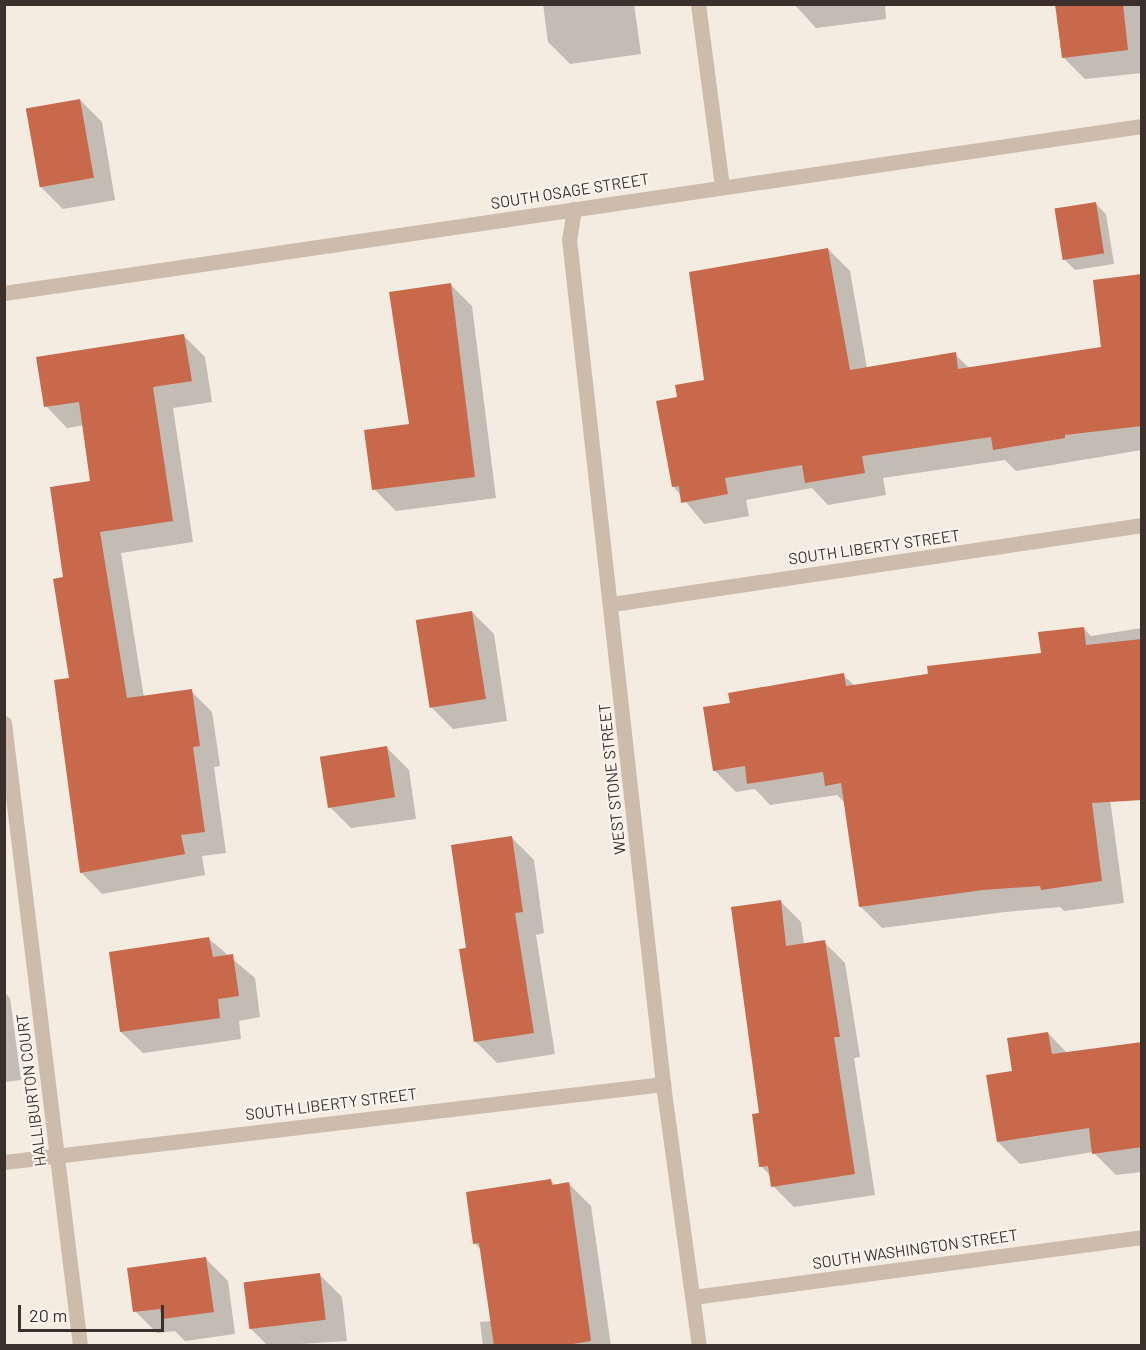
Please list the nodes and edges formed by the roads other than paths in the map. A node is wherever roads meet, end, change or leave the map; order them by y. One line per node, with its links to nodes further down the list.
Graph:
1 (698, 4): 3 (street)
2 (1142, 126): 3 (street, SOUTH OSAGE STREET)
3 (722, 186): 4 (street, SOUTH OSAGE STREET)
4 (574, 209): 5 (street, SOUTH OSAGE STREET); 7 (street, WEST STONE STREET)
5 (4, 293)
6 (1142, 525): 7 (street, SOUTH LIBERTY STREET)
7 (612, 604): 9 (street, WEST STONE STREET)
8 (4, 723): 10 (street, HALLIBURTON COURT)
9 (663, 1084): 10 (street, SOUTH LIBERTY STREET); 13 (street, WEST STONE STREET)
10 (57, 1154): 11 (street, SOUTH LIBERTY STREET); 14 (street, HALLIBURTON COURT)
11 (4, 1162)
12 (1142, 1237): 13 (street, SOUTH WASHINGTON STREET)
13 (693, 1297): 15 (street, WEST STONE STREET)
14 (80, 1346)
15 (699, 1346)

